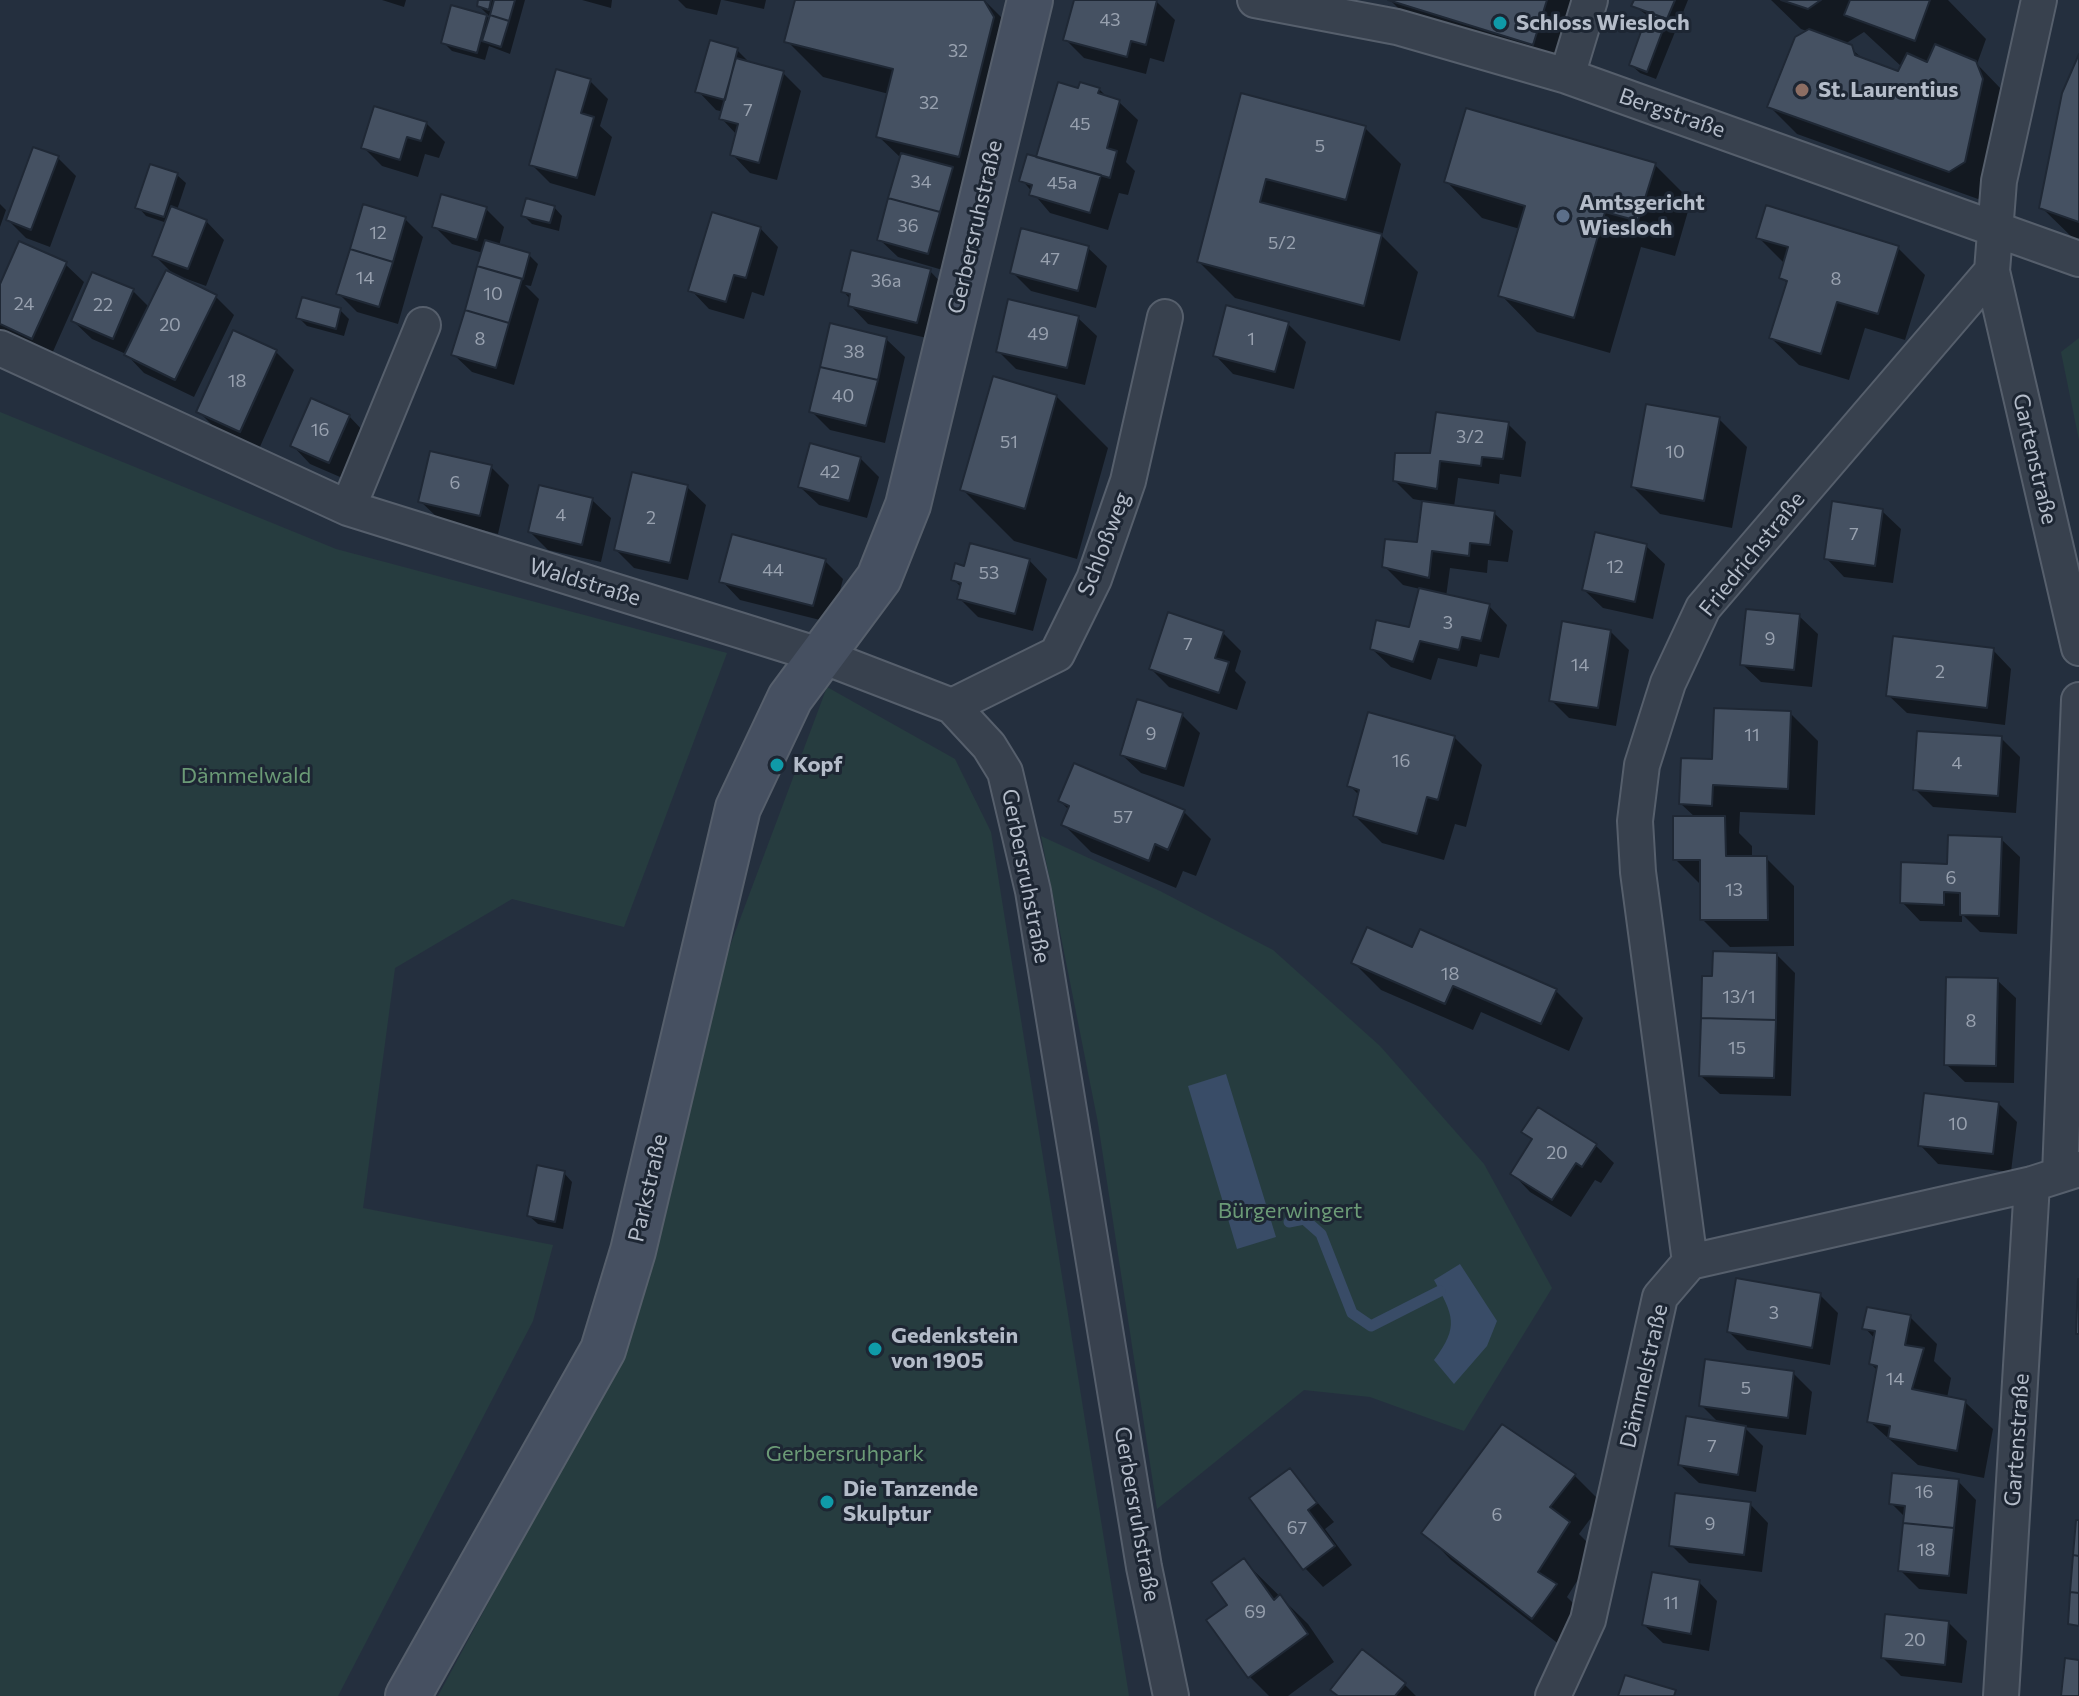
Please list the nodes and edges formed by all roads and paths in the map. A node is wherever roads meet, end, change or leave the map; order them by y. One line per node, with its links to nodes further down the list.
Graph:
1 (1030, 0): 14 (street, Gerbersruhstraße)
2 (1255, 0): 5 (street, Bergstraße)
3 (1590, 0): 5 (street)
4 (2039, 0): 6 (street)
5 (1567, 76): 6 (street, Bergstraße)
6 (1993, 226): 7 (street, Bergstraße); 8 (street)
7 (2079, 259)
8 (1992, 271): 13 (street, Gartenstraße); 18 (street, Friedrichstraße)
9 (1165, 317): 16 (street, Schloßweg)
10 (423, 325): 12 (street)
11 (0, 348): 12 (street, Waldstraße)
12 (348, 508): 14 (street, Waldstraße)
13 (2079, 648)
14 (822, 656): 16 (street, Gerbersruhstraße); 19 (street, Parkstraße)
15 (2079, 700): 17 (street, Gartenstraße)
16 (952, 706): 20 (street, Gerbersruhstraße)
17 (2057, 1176): 18 (street); 22 (street, Gartenstraße)
18 (1690, 1262): 21 (street, Dämmelstraße)
19 (408, 1696)
20 (1171, 1696)
21 (1553, 1696)
22 (2001, 1696)

